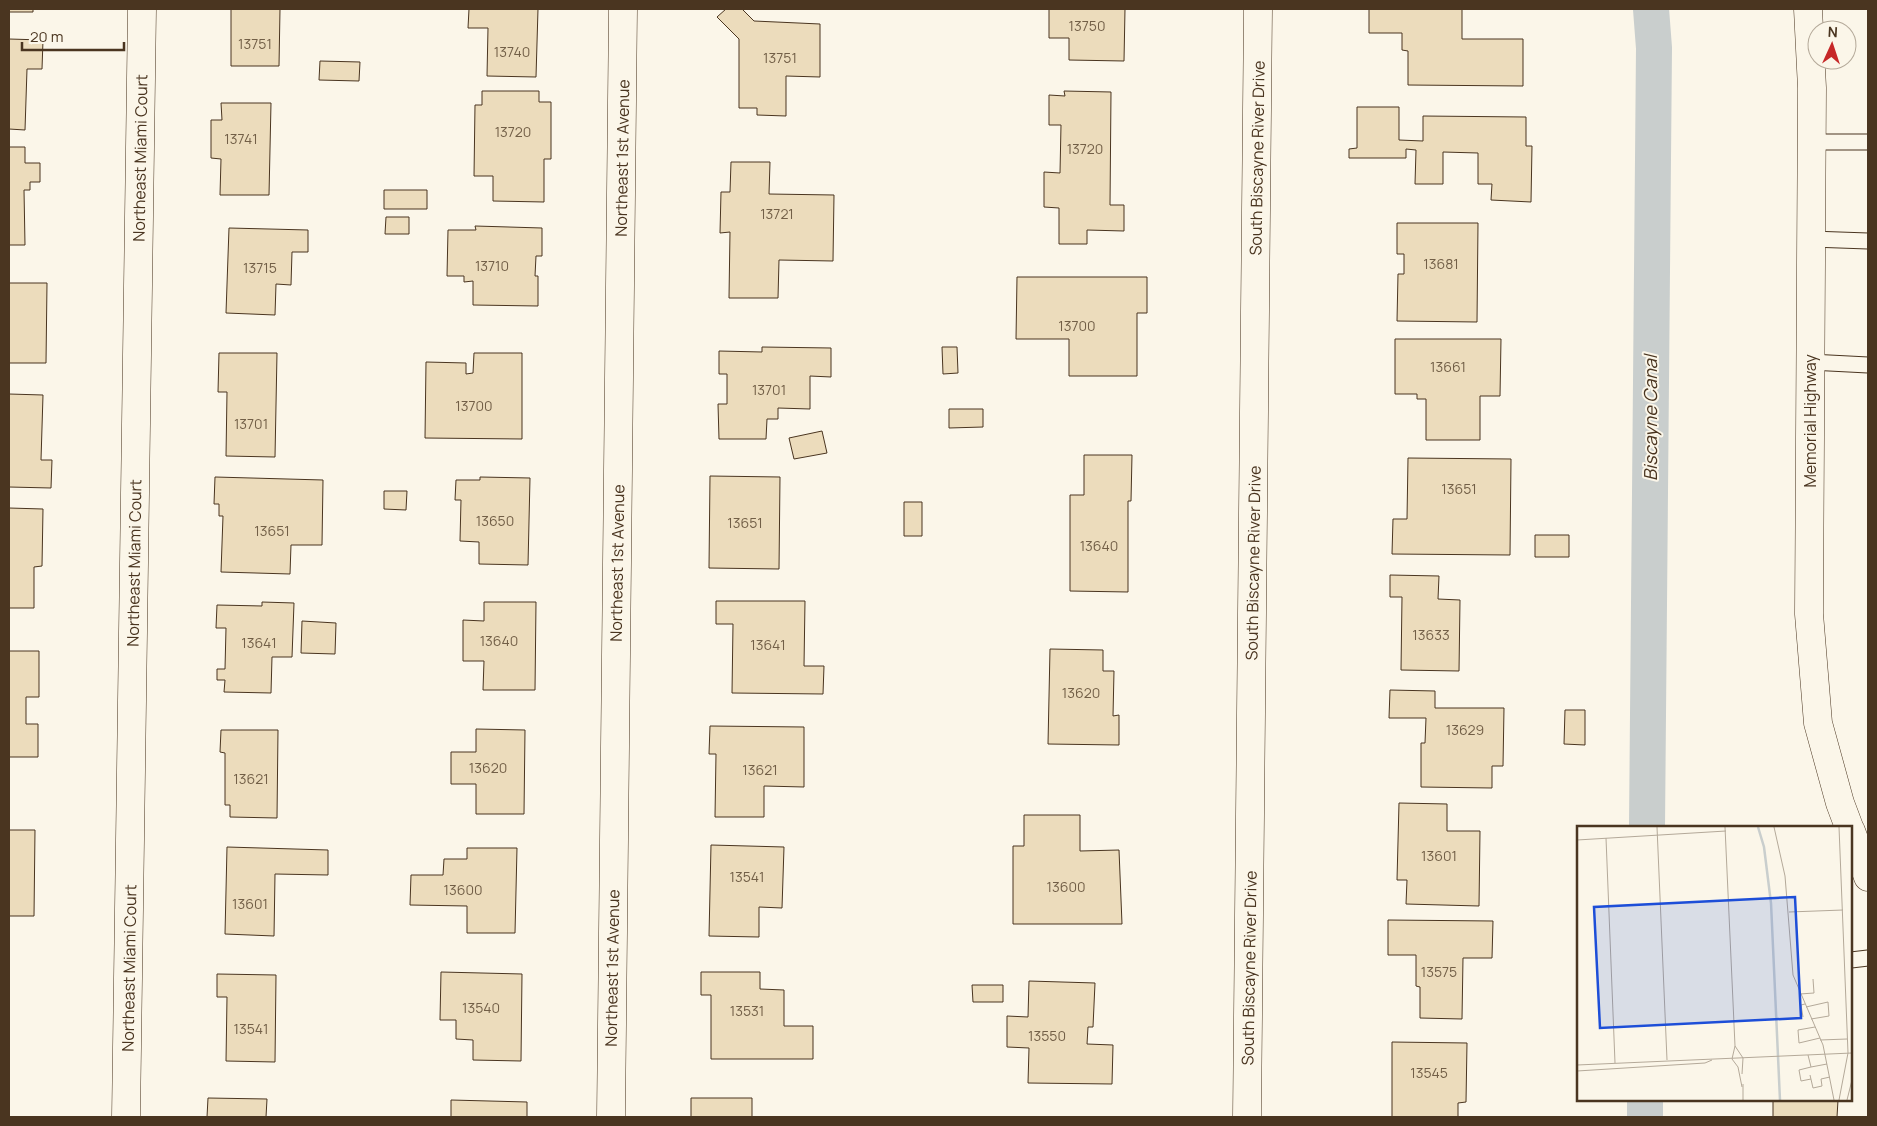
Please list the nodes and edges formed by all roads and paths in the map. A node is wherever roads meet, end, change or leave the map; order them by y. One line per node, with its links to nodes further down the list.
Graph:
1 (142, 9): 16 (street, Northeast Miami Court)
2 (623, 9): 17 (street, Northeast 1st Avenue)
3 (1258, 9): 18 (street, South Biscayne River Drive)
4 (1808, 9): 5 (street, Memorial Highway)
5 (1812, 142): 6 (lane); 7 (street, Memorial Highway)
6 (1868, 142)
7 (1811, 239): 8 (lane); 9 (street, Memorial Highway)
8 (1868, 241)
9 (1810, 362): 10 (lane); 11 (street, Memorial Highway)
10 (1868, 365)
11 (1849, 826)
12 (1852, 834): 13 (street)
13 (1868, 877)
14 (1868, 958): 15 (lane)
15 (1852, 960)
16 (126, 1117)
17 (611, 1117)
18 (1247, 1117)

